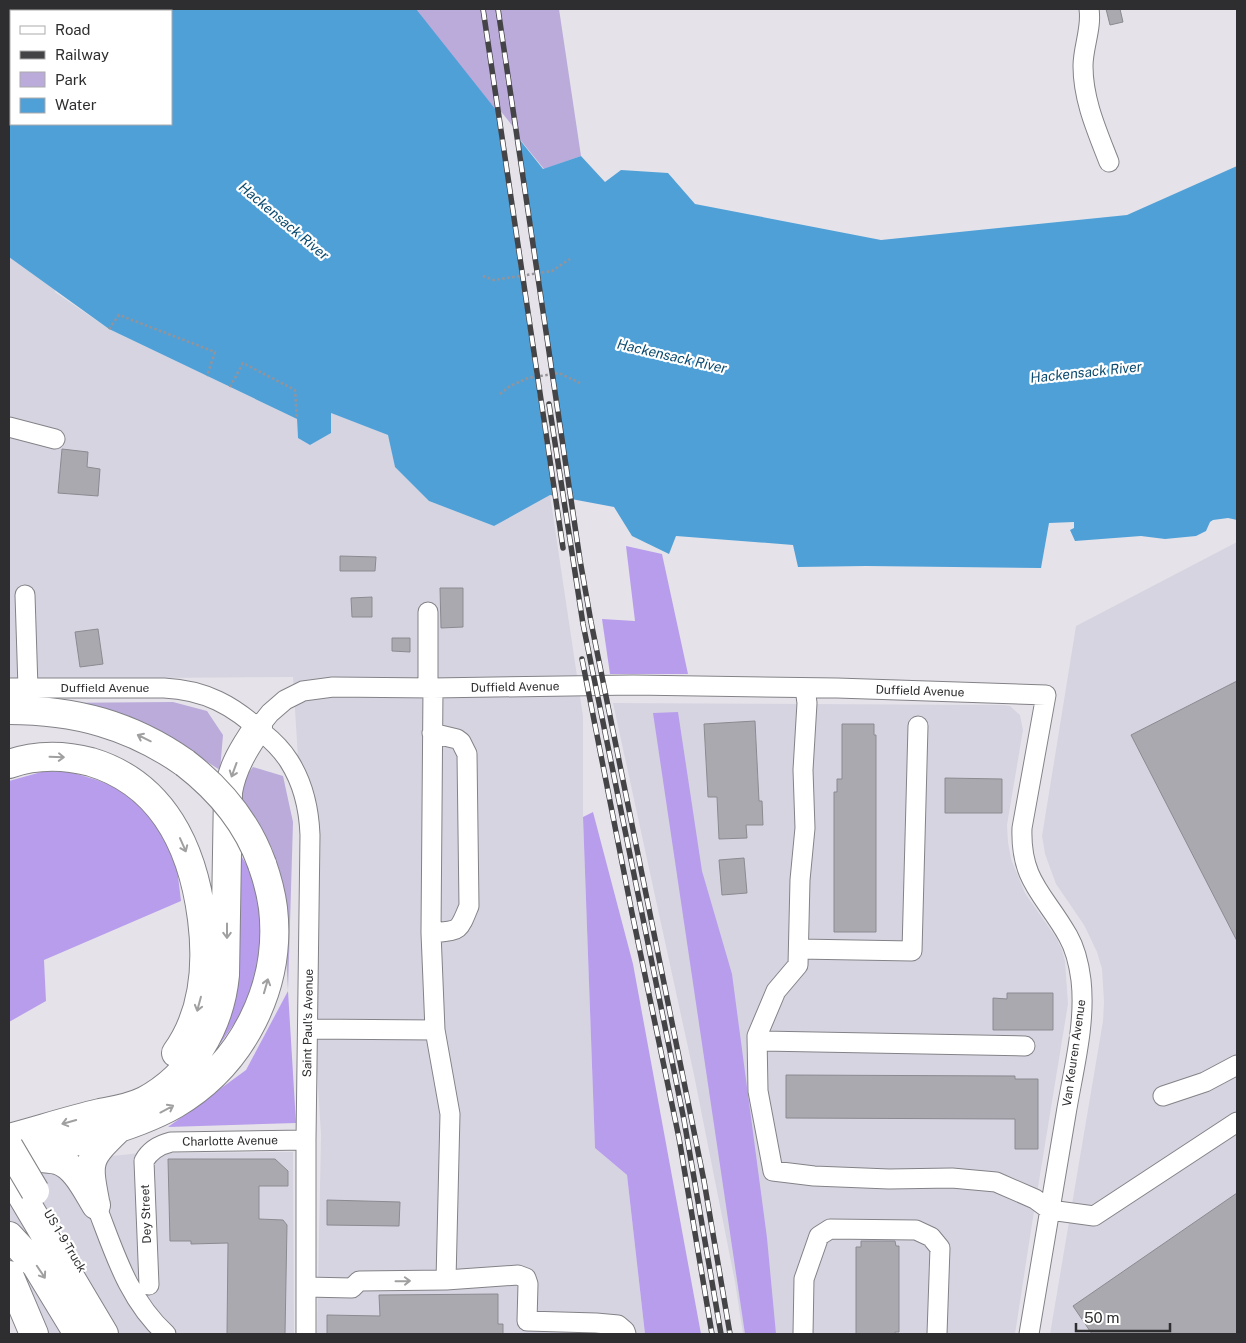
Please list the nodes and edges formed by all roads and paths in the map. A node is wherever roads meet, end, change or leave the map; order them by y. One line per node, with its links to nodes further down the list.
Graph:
1 (1089, 9): 2 (street)
2 (1109, 162)
3 (570, 258): 4 (path)
4 (483, 276)
5 (109, 329): 6 (path)
6 (207, 376)
7 (580, 383): 9 (path)
8 (230, 387): 10 (path)
9 (500, 394)
10 (297, 419)
11 (9, 427): 12 (street)
12 (55, 439)
13 (25, 595): 16 (street)
14 (428, 612): 17 (street)
15 (9, 688): 16 (street, Duffield Avenue)
16 (28, 688): 22 (street, Duffield Avenue)
17 (431, 688): 18 (street, Duffield Avenue); 22 (street, Duffield Avenue); 23 (street)
18 (805, 688): 19 (street, Duffield Avenue); 26 (street)
19 (1046, 695): 39 (street, Van Keuren Avenue)
20 (9, 710): 33 (highway, one-way to 20, bridge)
21 (918, 726): 26 (street)
22 (258, 728): 27 (street, Saint Paul's Avenue); 33 (highway, one-way to 33)
23 (432, 733): 25 (street); 25 (street)
24 (9, 764): 33 (highway, one-way to 33)
25 (431, 933): 28 (street)
26 (799, 949): 29 (street)
27 (308, 1029): 28 (street); 35 (street, Saint Paul's Avenue)
28 (435, 1030): 42 (street)
29 (757, 1041): 30 (street); 39 (street)
30 (1025, 1046)
31 (1237, 1065): 32 (street)
32 (1163, 1096)
33 (109, 1121): 37 (highway); 38 (highway)
34 (1237, 1122): 39 (street)
35 (306, 1140): 36 (street, Charlotte Avenue); 44 (street, Saint Paul's Avenue)
36 (156, 1148): 43 (street, Dey Street)
37 (16, 1166): 38 (highway); 47 (highway); 48 (highway, US 1-9 Truck)
38 (96, 1205): 49 (street)
39 (1050, 1210): 54 (street, Van Keuren Avenue)
40 (9, 1236): 46 (highway, one-way to 46)
41 (9, 1275): 45 (highway)
42 (446, 1280): 44 (street, one-way to 42); 51 (street)
43 (149, 1285)
44 (306, 1287): 50 (street, Saint Paul's Avenue)
45 (34, 1333)
46 (78, 1334)
47 (104, 1334)
48 (120, 1334)
49 (166, 1334)
50 (306, 1334)
51 (626, 1334)
52 (803, 1334): 53 (street)
53 (937, 1334)
54 (1029, 1334)

